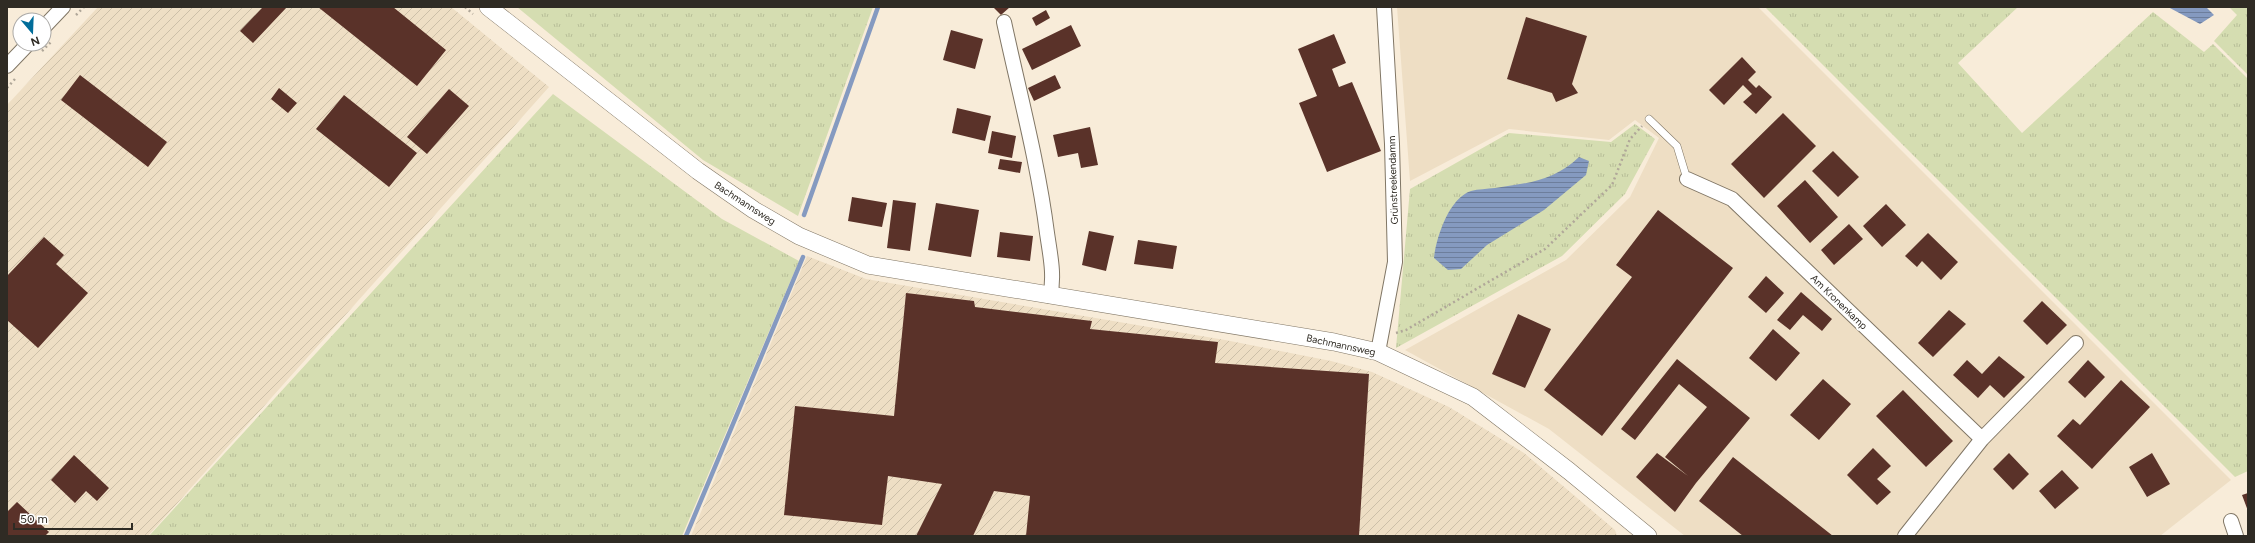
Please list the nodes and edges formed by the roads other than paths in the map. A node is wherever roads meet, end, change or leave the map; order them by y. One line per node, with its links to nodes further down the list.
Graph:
1 (63, 7): 4 (street)
2 (488, 7): 10 (street, Bachmannsweg)
3 (1384, 7): 12 (street, Grünstreekendamm)
4 (52, 19)
5 (1004, 22): 10 (street)
6 (20, 52): 7 (street)
7 (7, 66)
8 (1649, 119): 9 (lane)
9 (1687, 179): 13 (street, Am Kronenkamp)
10 (1050, 296): 12 (street, Bachmannsweg)
11 (2076, 343): 13 (street)
12 (1380, 344): 15 (street, Bachmannsweg)
13 (1982, 439): 16 (street)
14 (2231, 521): 17 (street)
15 (1647, 536)
16 (1904, 536)
17 (2236, 536)

